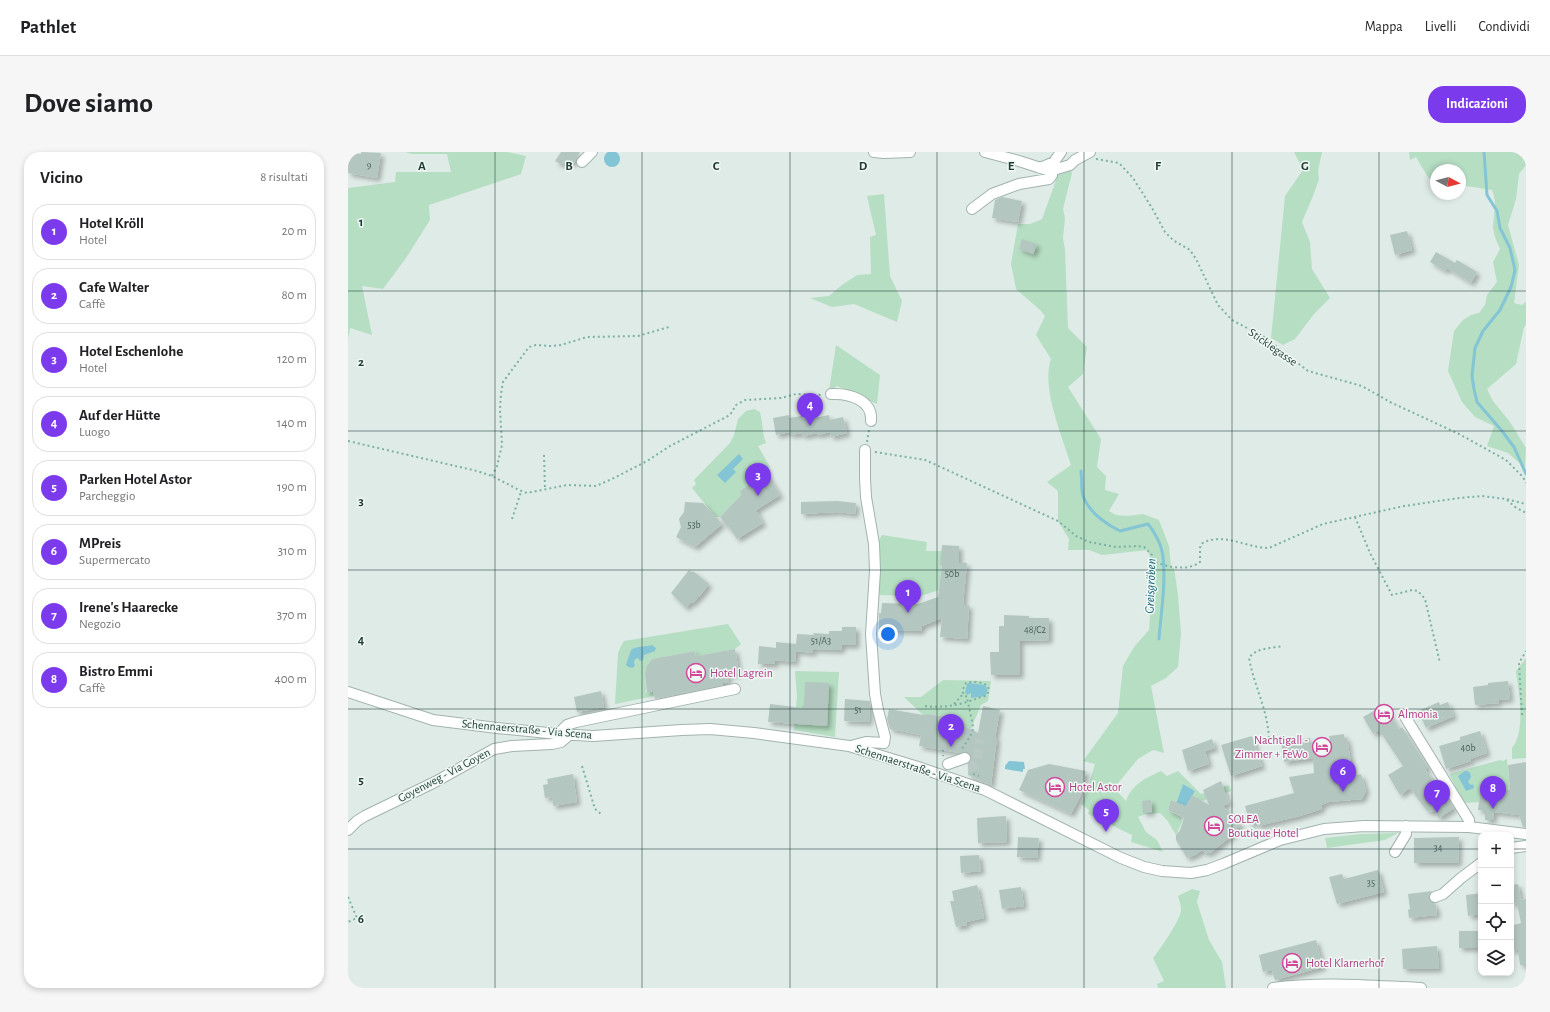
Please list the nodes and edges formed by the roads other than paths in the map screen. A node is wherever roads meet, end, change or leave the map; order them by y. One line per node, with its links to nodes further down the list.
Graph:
1 (592, 152): 7 (street)
2 (874, 152): 3 (street)
3 (910, 152)
4 (985, 152): 8 (street)
5 (1060, 155): 8 (street)
6 (1092, 155): 8 (street)
7 (582, 162)
8 (1049, 170): 9 (street)
9 (972, 209)
10 (831, 394): 11 (street)
11 (871, 421)
12 (865, 450): 18 (street, Schennaerstraße - Via Scena)
13 (735, 689): 16 (street)
14 (348, 692): 16 (street, Schennaerstraße - Via Scena)
15 (1404, 715): 22 (street)
16 (558, 734): 17 (street, Schennaerstraße - Via Scena)
17 (569, 735): 18 (street, Schennaerstraße - Via Scena); 23 (street, Goyenweg - Via Goyen)
18 (849, 746): 21 (street, Schennaerstraße - Via Scena)
19 (963, 755): 20 (street)
20 (948, 764)
21 (1406, 826): 22 (street, Schennaerstraße - Via Scena); 27 (street)
22 (1468, 827): 24 (street, Schennaerstraße - Via Scena)
23 (348, 830)
24 (1526, 834)
25 (1526, 846): 26 (street)
26 (1514, 848)
27 (1395, 852)
28 (1478, 865): 29 (street)
29 (1434, 897)
30 (1274, 988): 31 (street)
31 (1421, 988)

